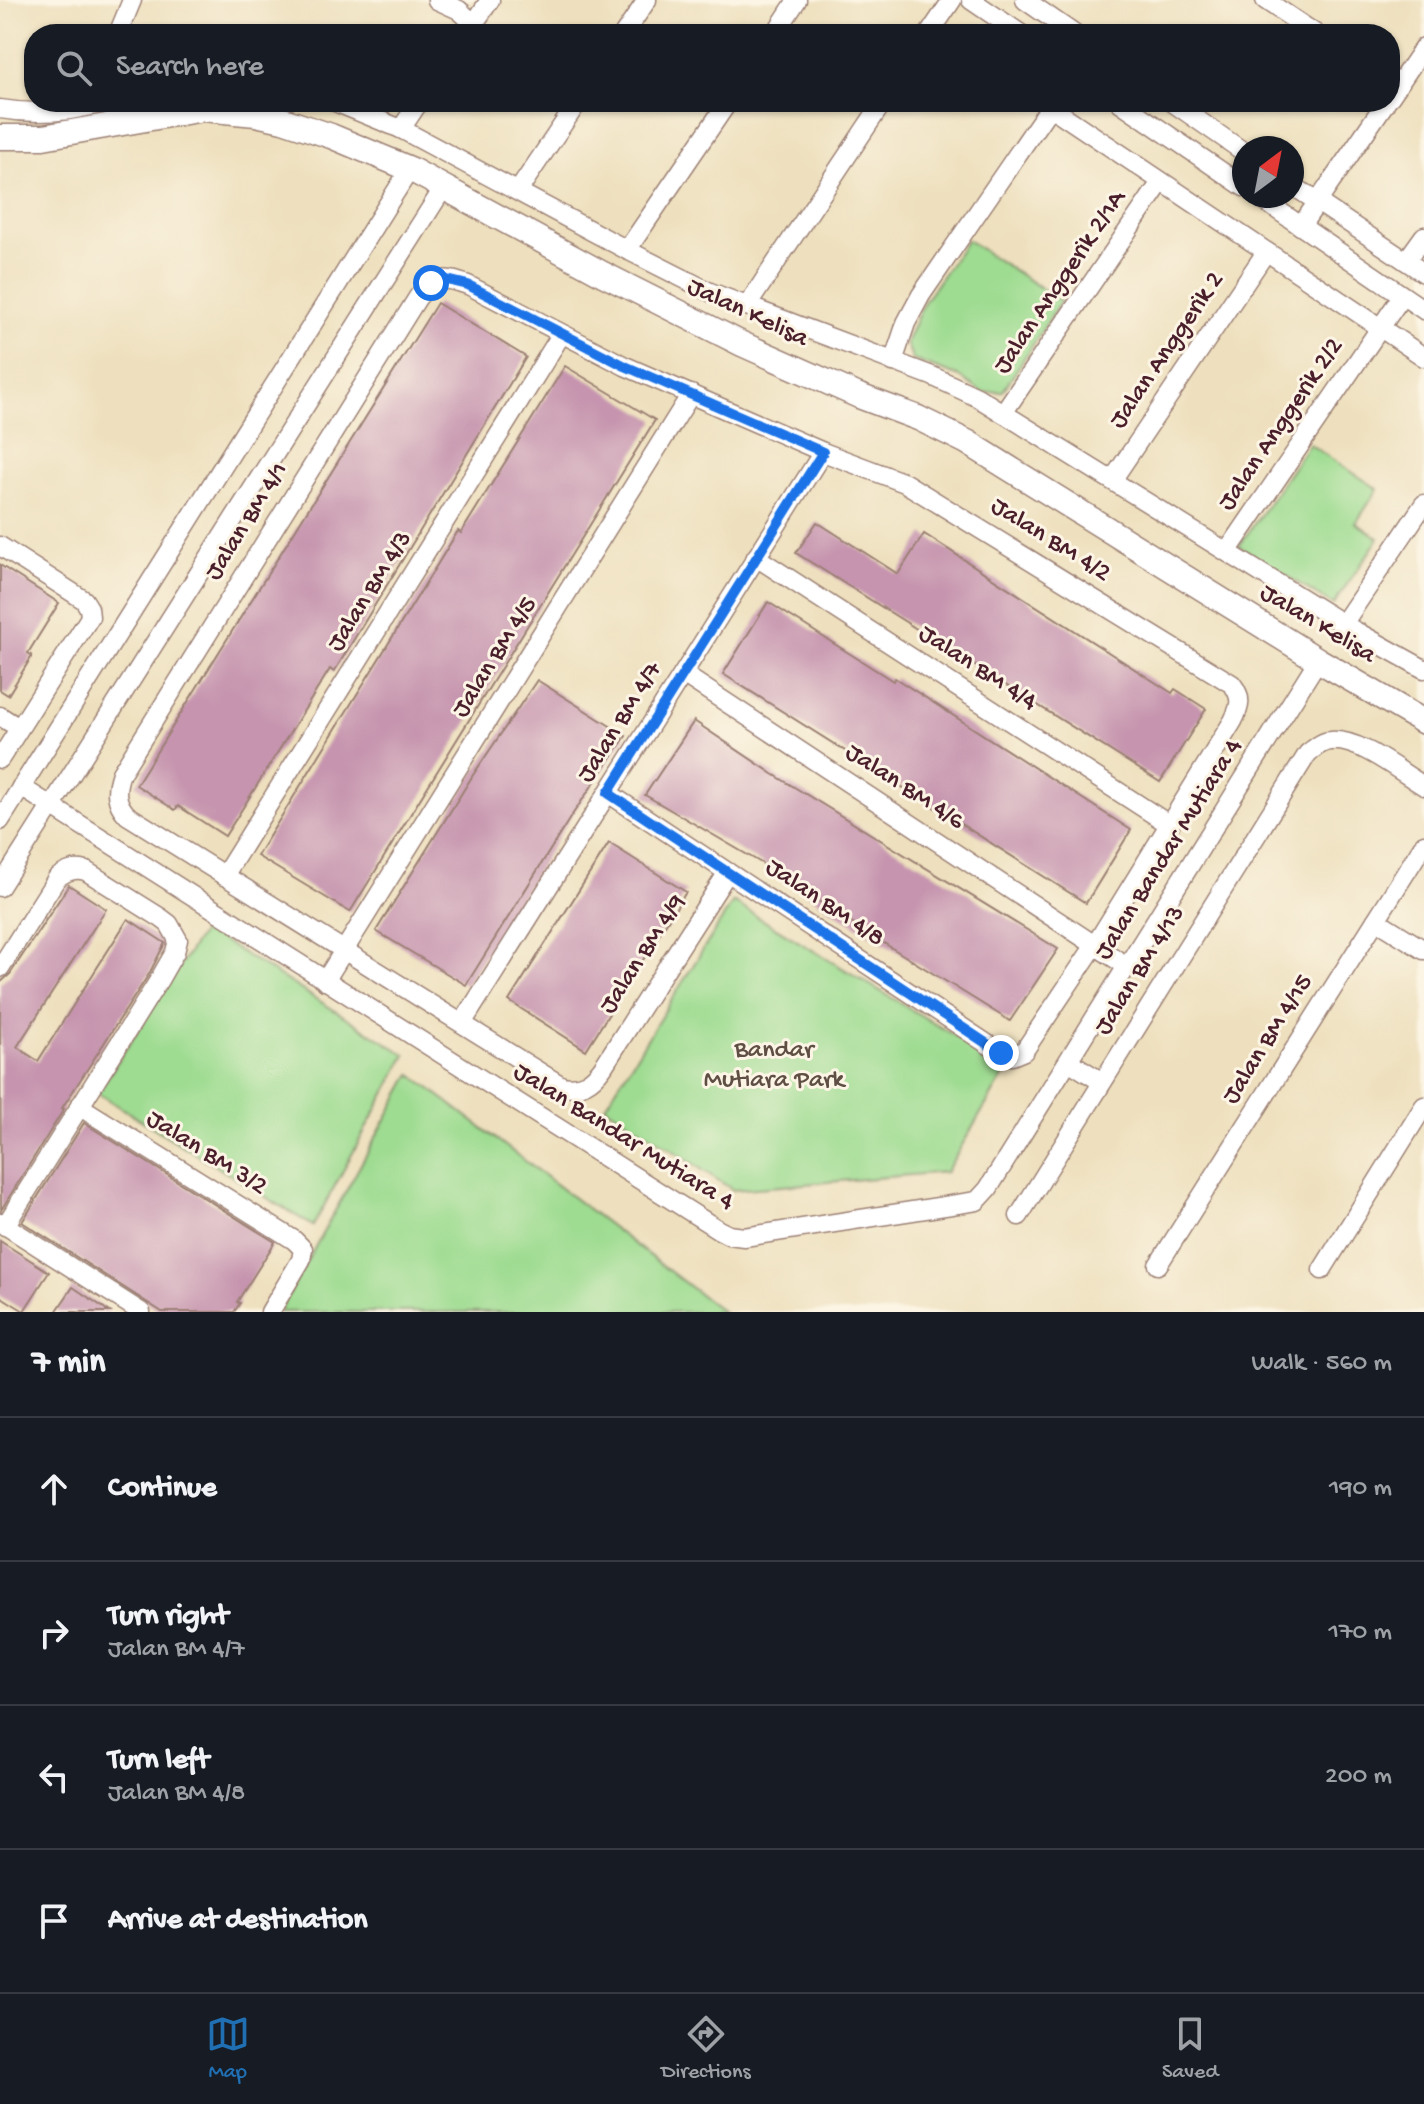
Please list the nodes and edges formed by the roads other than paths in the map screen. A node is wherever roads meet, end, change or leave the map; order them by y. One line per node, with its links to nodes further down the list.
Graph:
1 (132, 0): 10 (street)
2 (437, 0): 11 (street)
3 (490, 0): 12 (street)
4 (647, 0): 13 (street)
5 (797, 0): 14 (street)
6 (952, 0): 15 (street)
7 (971, 0): 16 (street)
8 (1025, 0): 17 (street)
9 (1265, 0): 18 (street)
10 (120, 24)
11 (467, 24)
12 (473, 24)
13 (631, 24)
14 (781, 24)
15 (940, 24)
16 (1006, 24)
17 (1060, 24)
18 (1301, 24)
19 (1424, 47): 20 (street)
20 (1400, 80)
21 (0, 109): 22 (street)
22 (24, 111)
23 (186, 112): 36 (main road, Jalan Kelisa)
24 (235, 112): 38 (main road, Jalan Kelisa)
25 (359, 112): 35 (street)
26 (412, 112): 35 (street)
27 (571, 112): 42 (street)
28 (721, 112): 48 (street)
29 (876, 112): 54 (street)
30 (1041, 112): 59 (street)
31 (1058, 112): 40 (street)
32 (1135, 112): 39 (street)
33 (1186, 112): 37 (street)
34 (1378, 112): 44 (street)
35 (401, 129): 42 (street)
36 (0, 137)
37 (1232, 144)
38 (410, 169): 41 (main road, Jalan Kelisa); 77 (street)
39 (1232, 179)
40 (1161, 182): 49 (street); 61 (street, Jalan Anggerik 2/1A)
41 (444, 187): 69 (main road, Jalan Kelisa); 79 (street)
42 (518, 191): 48 (street)
43 (1304, 193): 44 (street)
44 (1317, 202): 46 (street); 50 (street)
45 (1275, 208): 46 (street)
46 (1301, 226): 52 (street)
47 (1424, 236): 50 (street)
48 (627, 250): 54 (street)
49 (1266, 252): 56 (street); 63 (street, Jalan Anggerik 2)
50 (1406, 261): 51 (street)
51 (1424, 273)
52 (1402, 296): 55 (street); 56 (street, Jalan Anggerik 2/2)
53 (418, 297): 57 (street, Jalan BM 4/2); 84 (street, Jalan BM 4/1)
54 (747, 306): 59 (street)
55 (1424, 310)
56 (1380, 327): 58 (street); 66 (street, Jalan Anggerik 2/2)
57 (561, 335): 60 (street, Jalan BM 4/2); 84 (street, Jalan BM 4/3)
58 (1424, 357)
59 (893, 362): 61 (street)
60 (691, 394): 62 (street, Jalan BM 4/2); 88 (street, Jalan BM 4/5)
61 (1003, 413): 63 (street)
62 (823, 452): 67 (street, Jalan BM 4/7); 81 (street, Jalan BM 4/2)
63 (1113, 479): 66 (street)
64 (1424, 504): 68 (street)
65 (0, 546): 74 (street)
66 (1227, 552): 68 (street)
67 (756, 557): 71 (street, Jalan BM 4/7); 81 (street, Jalan BM 4/4)
68 (1343, 624): 70 (street)
69 (1318, 660): 73 (main road, Jalan Kelisa); 90 (street, Jalan Bandar Mutiara 4)
70 (1424, 669)
71 (683, 674): 78 (street, Jalan BM 4/7); 87 (street, Jalan BM 4/6)
72 (0, 716): 74 (street)
73 (1424, 722)
74 (19, 728): 75 (street)
75 (0, 759)
76 (1424, 786): 95 (street, Jalan BM 4/13)
77 (21, 787): 79 (street, Jalan Bandar Mutiara 4); 80 (street)
78 (608, 793): 83 (street, Jalan BM 4/8); 93 (street, Jalan BM 4/7)
79 (50, 806): 85 (street); 92 (street, Jalan Bandar Mutiara 4)
80 (0, 821)
81 (1170, 825): 87 (street)
82 (1424, 844): 86 (street, Jalan BM 4/15)
83 (728, 872): 87 (street, Jalan BM 4/8); 93 (street, Jalan BM 4/9)
84 (224, 876): 88 (street)
85 (0, 887)
86 (1376, 920): 89 (street); 100 (street, Jalan BM 4/15)
87 (1095, 945): 90 (street, Jalan BM 4/6)
88 (344, 950): 92 (street, Jalan BM 4/5); 93 (street)
89 (1424, 950)
90 (1128, 967): 94 (street, Jalan Bandar Mutiara 4)
91 (0, 968): 96 (street)
92 (325, 981): 94 (street, Jalan Bandar Mutiara 4)
93 (463, 1022)
94 (1070, 1062): 95 (street)
95 (1102, 1082): 98 (street, Jalan BM 4/13)
96 (79, 1106): 99 (street); 103 (street, Jalan BM 3/2)
97 (1424, 1106): 101 (street)
98 (1019, 1216)
99 (2, 1224): 102 (street)
100 (1158, 1265)
101 (1322, 1270)
102 (141, 1312)
103 (270, 1312)

